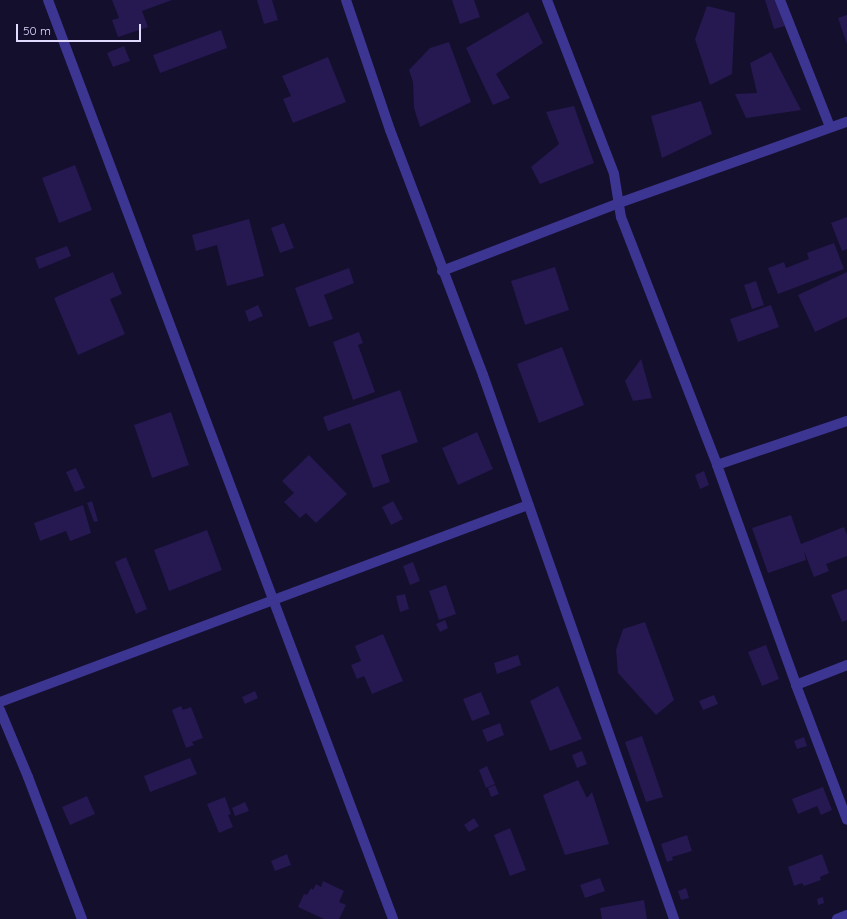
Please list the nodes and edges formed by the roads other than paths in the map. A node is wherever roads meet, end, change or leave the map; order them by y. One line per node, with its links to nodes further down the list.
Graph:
1 (48, 0): 12 (street)
2 (346, 0): 8 (street)
3 (547, 0): 7 (street)
4 (780, 0): 6 (street)
5 (847, 122): 6 (street)
6 (830, 127): 7 (street)
7 (620, 203): 8 (street); 10 (street)
8 (442, 271): 11 (street)
9 (847, 421): 10 (street)
10 (717, 465): 14 (street)
11 (528, 505): 12 (street); 21 (street)
12 (273, 600): 15 (street); 20 (street)
13 (847, 666): 14 (street)
14 (796, 685): 17 (street)
15 (0, 702)
16 (0, 710): 19 (street)
17 (847, 820)
18 (847, 915): 22 (street)
19 (82, 919)
20 (393, 919)
21 (674, 919)
22 (837, 919)

